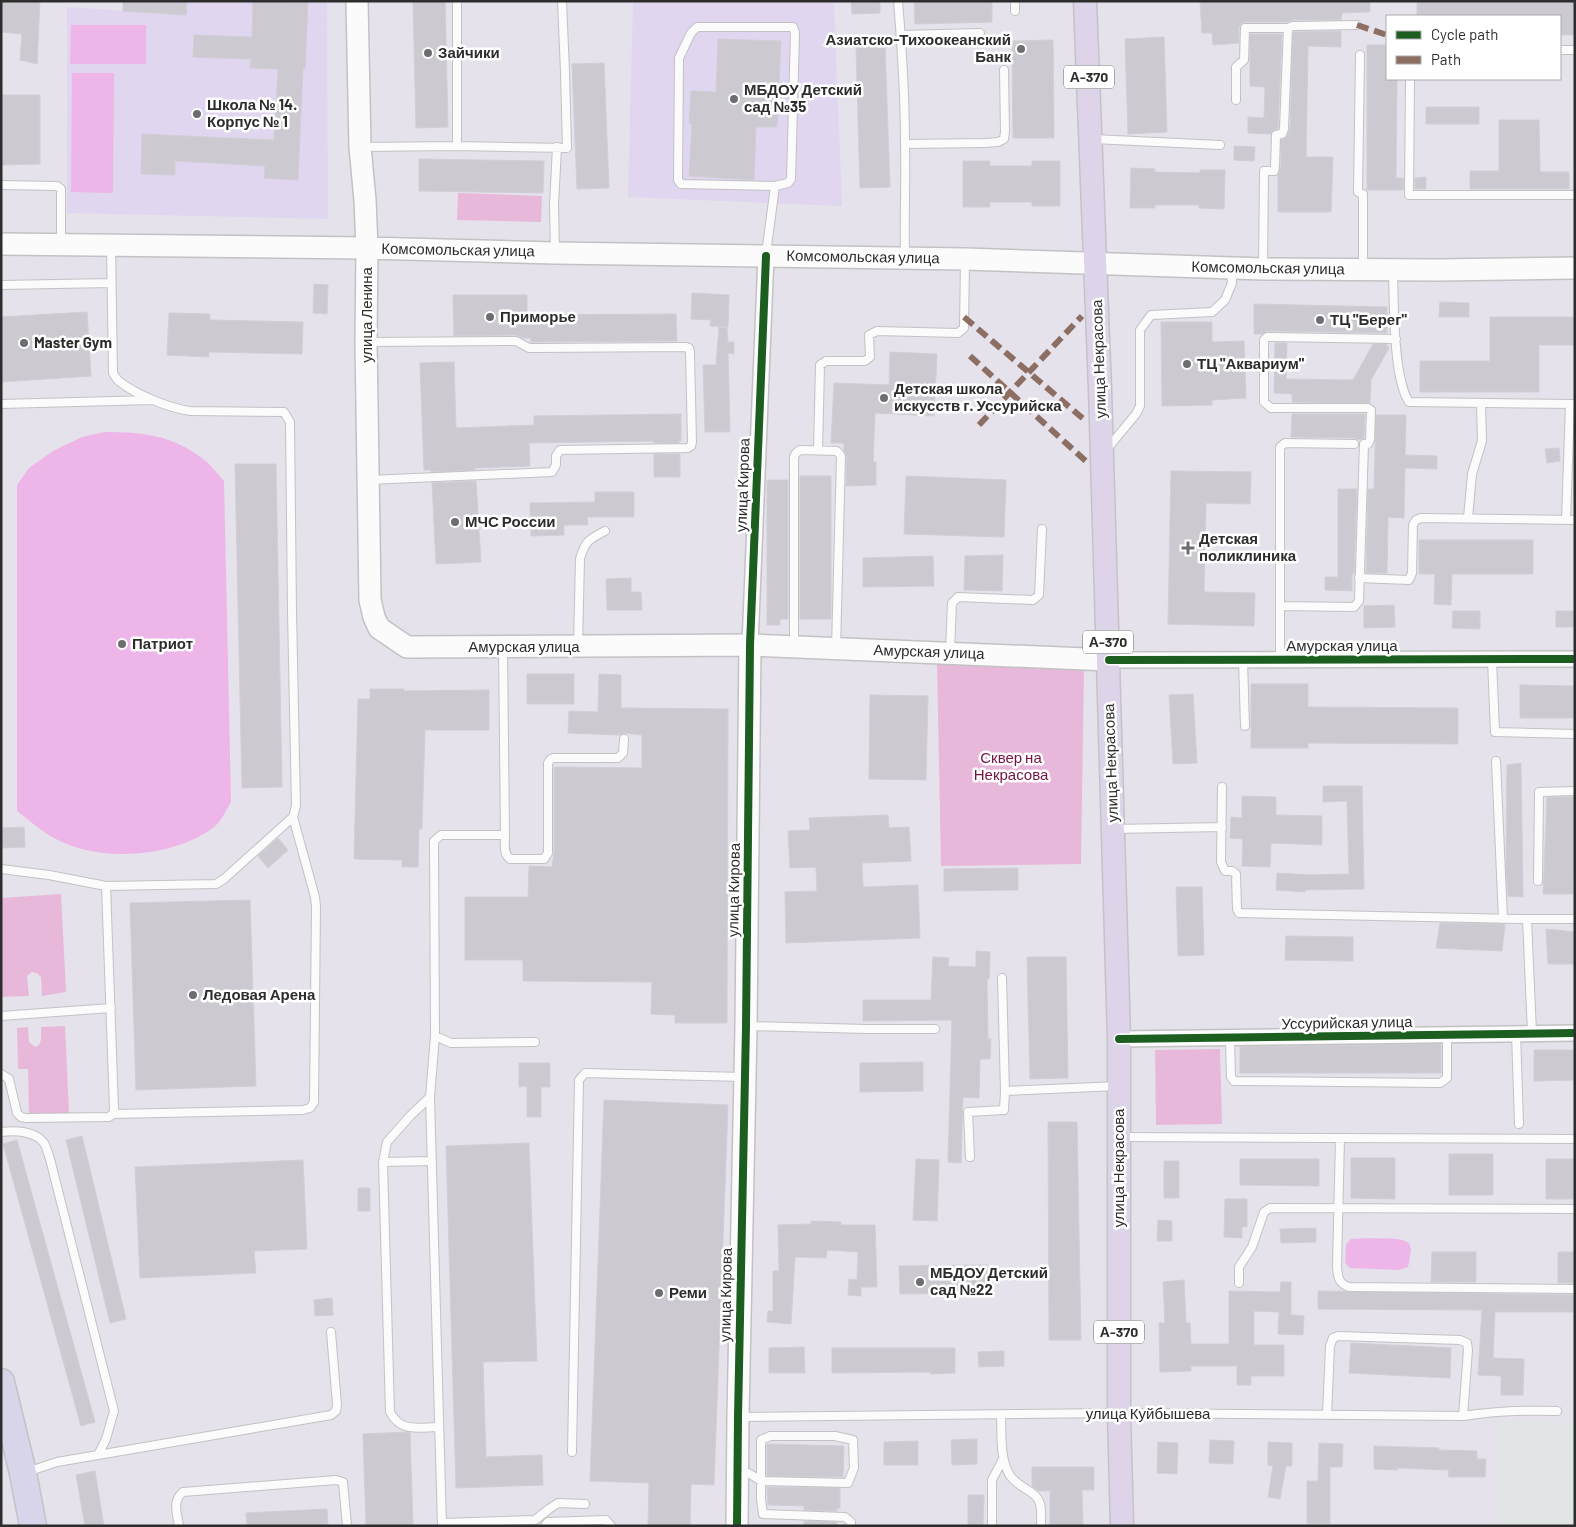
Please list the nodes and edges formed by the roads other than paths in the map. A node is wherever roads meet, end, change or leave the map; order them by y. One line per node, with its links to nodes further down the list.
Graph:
1 (357, 1): 22 (main road, улица Ленина)
2 (457, 1): 21 (lane)
3 (562, 1): 23 (lane)
4 (898, 1): 11 (lane)
5 (1014, 1): 7 (lane)
6 (1085, 1): 18 (main road, улица Некрасова / А-370)
7 (1015, 11)
8 (1357, 25): 9 (lane)
9 (1288, 28): 17 (lane); 38 (lane)
10 (980, 33): 11 (lane)
11 (901, 35): 19 (lane)
12 (1561, 50): 13 (lane)
13 (1575, 50)
14 (1360, 55): 39 (lane)
15 (1004, 70): 19 (lane)
16 (1410, 80): 26 (lane)
17 (1236, 100)
18 (1091, 139): 20 (lane); 35 (main road, улица Некрасова / А-370)
19 (906, 144): 33 (lane)
20 (1220, 145)
21 (457, 146): 22 (lane); 23 (lane)
22 (360, 147): 30 (main road, улица Ленина)
23 (556, 147): 31 (lane)
24 (1, 185): 28 (lane)
25 (775, 186): 25 (lane); 32 (lane)
26 (1575, 195)
27 (1, 244): 28 (main road, Комсомольская улица)
28 (61, 244): 29 (main road, Комсомольская улица)
29 (111, 244): 30 (main road, Комсомольская улица); 41 (lane)
30 (367, 248): 31 (main road, Комсомольская улица); 44 (main road, улица Ленина)
31 (555, 253): 32 (main road, Комсомольская улица)
32 (766, 256): 33 (main road, Комсомольская улица); 62 (street, улица Кирова)
33 (905, 258): 34 (main road, Комсомольская улица)
34 (964, 259): 35 (main road, Комсомольская улица); 50 (lane)
35 (1095, 264): 36 (main road, Комсомольская улица); 51 (main road, улица Некрасова / А-370)
36 (1231, 268): 38 (main road, Комсомольская улица); 51 (lane)
37 (1575, 268): 40 (main road, Комсомольская улица)
38 (1263, 269): 39 (main road, Комсомольская улица)
39 (1363, 269): 40 (main road, Комсомольская улица)
40 (1392, 270): 43 (lane)
41 (111, 283): 42 (lane); 45 (lane)
42 (1, 285)
43 (1396, 339): 47 (lane); 58 (lane)
44 (366, 342): 52 (main road, улица Ленина); 52 (lane)
45 (153, 400): 46 (lane); 78 (lane)
46 (1, 404)
47 (1481, 404): 48 (lane); 53 (lane)
48 (1572, 404): 54 (lane)
49 (1354, 444): 59 (lane)
50 (818, 450): 64 (lane); 65 (lane)
51 (1102, 455): 68 (main road, улица Некрасова / А-370)
52 (369, 480): 60 (main road, улица Ленина)
53 (1468, 518): 54 (lane); 58 (lane)
54 (1566, 520): 55 (lane)
55 (1575, 520)
56 (1042, 529): 66 (lane)
57 (604, 531): 61 (lane)
58 (1359, 578): 59 (lane)
59 (1280, 606): 70 (lane)
60 (379, 628): 63 (main road, Амурская улица)
61 (578, 646): 62 (main road, Амурская улица); 63 (main road, Амурская улица)
62 (750, 646): 64 (main road, Амурская улица); 91 (main road, улица Кирова)
63 (503, 647): 81 (lane)
64 (794, 647): 65 (main road, Амурская улица)
65 (836, 649): 66 (main road, Амурская улица)
66 (950, 653): 68 (main road, Амурская улица)
67 (1575, 659): 71 (street, Амурская улица)
68 (1108, 660): 69 (street, Амурская улица); 80 (main road, улица Некрасова / А-370)
69 (1243, 660): 70 (street, Амурская улица); 72 (lane)
70 (1280, 660): 71 (street, Амурская улица)
71 (1492, 660): 73 (lane)
72 (1245, 726)
73 (1575, 734)
74 (624, 739): 81 (lane)
75 (1496, 761): 86 (lane)
76 (1222, 787): 79 (lane)
77 (1575, 792): 83 (lane)
78 (293, 817): 84 (lane); 106 (lane)
79 (1222, 827): 80 (lane); 86 (lane)
80 (1113, 829): 98 (main road, улица Некрасова / А-370)
81 (505, 835): 97 (lane)
82 (1, 869): 84 (lane)
83 (1538, 881)
84 (106, 886): 89 (lane)
85 (1574, 918): 87 (lane)
86 (1503, 919): 87 (lane)
87 (1527, 919): 94 (lane)
88 (1002, 978): 104 (lane)
89 (111, 1008): 90 (lane); 106 (lane)
90 (1, 1016)
91 (746, 1026): 92 (lane); 102 (main road, улица Кирова)
92 (935, 1029)
93 (1516, 1033): 94 (street, Уссурийская улица); 96 (street, Уссурийская улица); 107 (lane)
94 (1532, 1033): 95 (street, Уссурийская улица)
95 (1575, 1033)
96 (1447, 1034): 99 (street, Уссурийская улица); 99 (lane)
97 (435, 1036): 100 (lane); 105 (lane)
98 (1119, 1039): 99 (street, Уссурийская улица); 103 (main road, улица Некрасова / А-370)
99 (1230, 1039)
100 (535, 1042)
101 (1, 1074): 106 (lane)
102 (745, 1077): 126 (main road, улица Кирова); 128 (lane)
103 (1120, 1086): 104 (lane); 109 (main road, улица Некрасова / А-370)
104 (1005, 1091): 112 (lane)
105 (430, 1097): 113 (lane); 114 (lane)
106 (113, 1114)
107 (1519, 1124)
108 (1, 1132): 129 (lane)
109 (1119, 1137): 110 (lane); 122 (main road, улица Некрасова / А-370)
110 (1340, 1138): 111 (lane); 115 (lane)
111 (1575, 1139)
112 (970, 1157)
113 (432, 1161): 114 (lane); 127 (lane)
114 (383, 1162): 127 (lane)
115 (1339, 1208): 116 (lane); 117 (lane); 118 (lane)
116 (1575, 1209)
117 (1239, 1283)
118 (1575, 1290)
119 (331, 1332): 129 (lane)
120 (1, 1382): 132 (highway)
121 (1558, 1411): 125 (lane, улица Куйбышева)
122 (1119, 1413): 123 (lane, улица Куйбышева); 124 (lane, улица Куйбышева); 145 (main road, улица Некрасова / А-370)
123 (1002, 1415): 126 (lane, улица Куйбышева); 130 (lane)
124 (1327, 1415): 125 (lane, улица Куйбышева); 125 (lane)
125 (1463, 1416)
126 (738, 1417): 131 (main road, улица Кирова)
127 (439, 1427): 135 (lane)
128 (572, 1452)
129 (98, 1455): 132 (lane)
130 (1003, 1459): 143 (lane); 144 (lane)
131 (737, 1469): 133 (lane); 141 (main road, улица Кирова)
132 (23, 1472): 136 (highway)
133 (761, 1481): 133 (lane); 142 (lane)
134 (585, 1504): 135 (lane)
135 (442, 1525)
136 (33, 1526)
137 (179, 1526): 138 (lane)
138 (347, 1526)
139 (545, 1526): 140 (lane)
140 (610, 1526)
141 (737, 1526)
142 (851, 1526)
143 (992, 1526)
144 (1041, 1526)
145 (1122, 1526)

